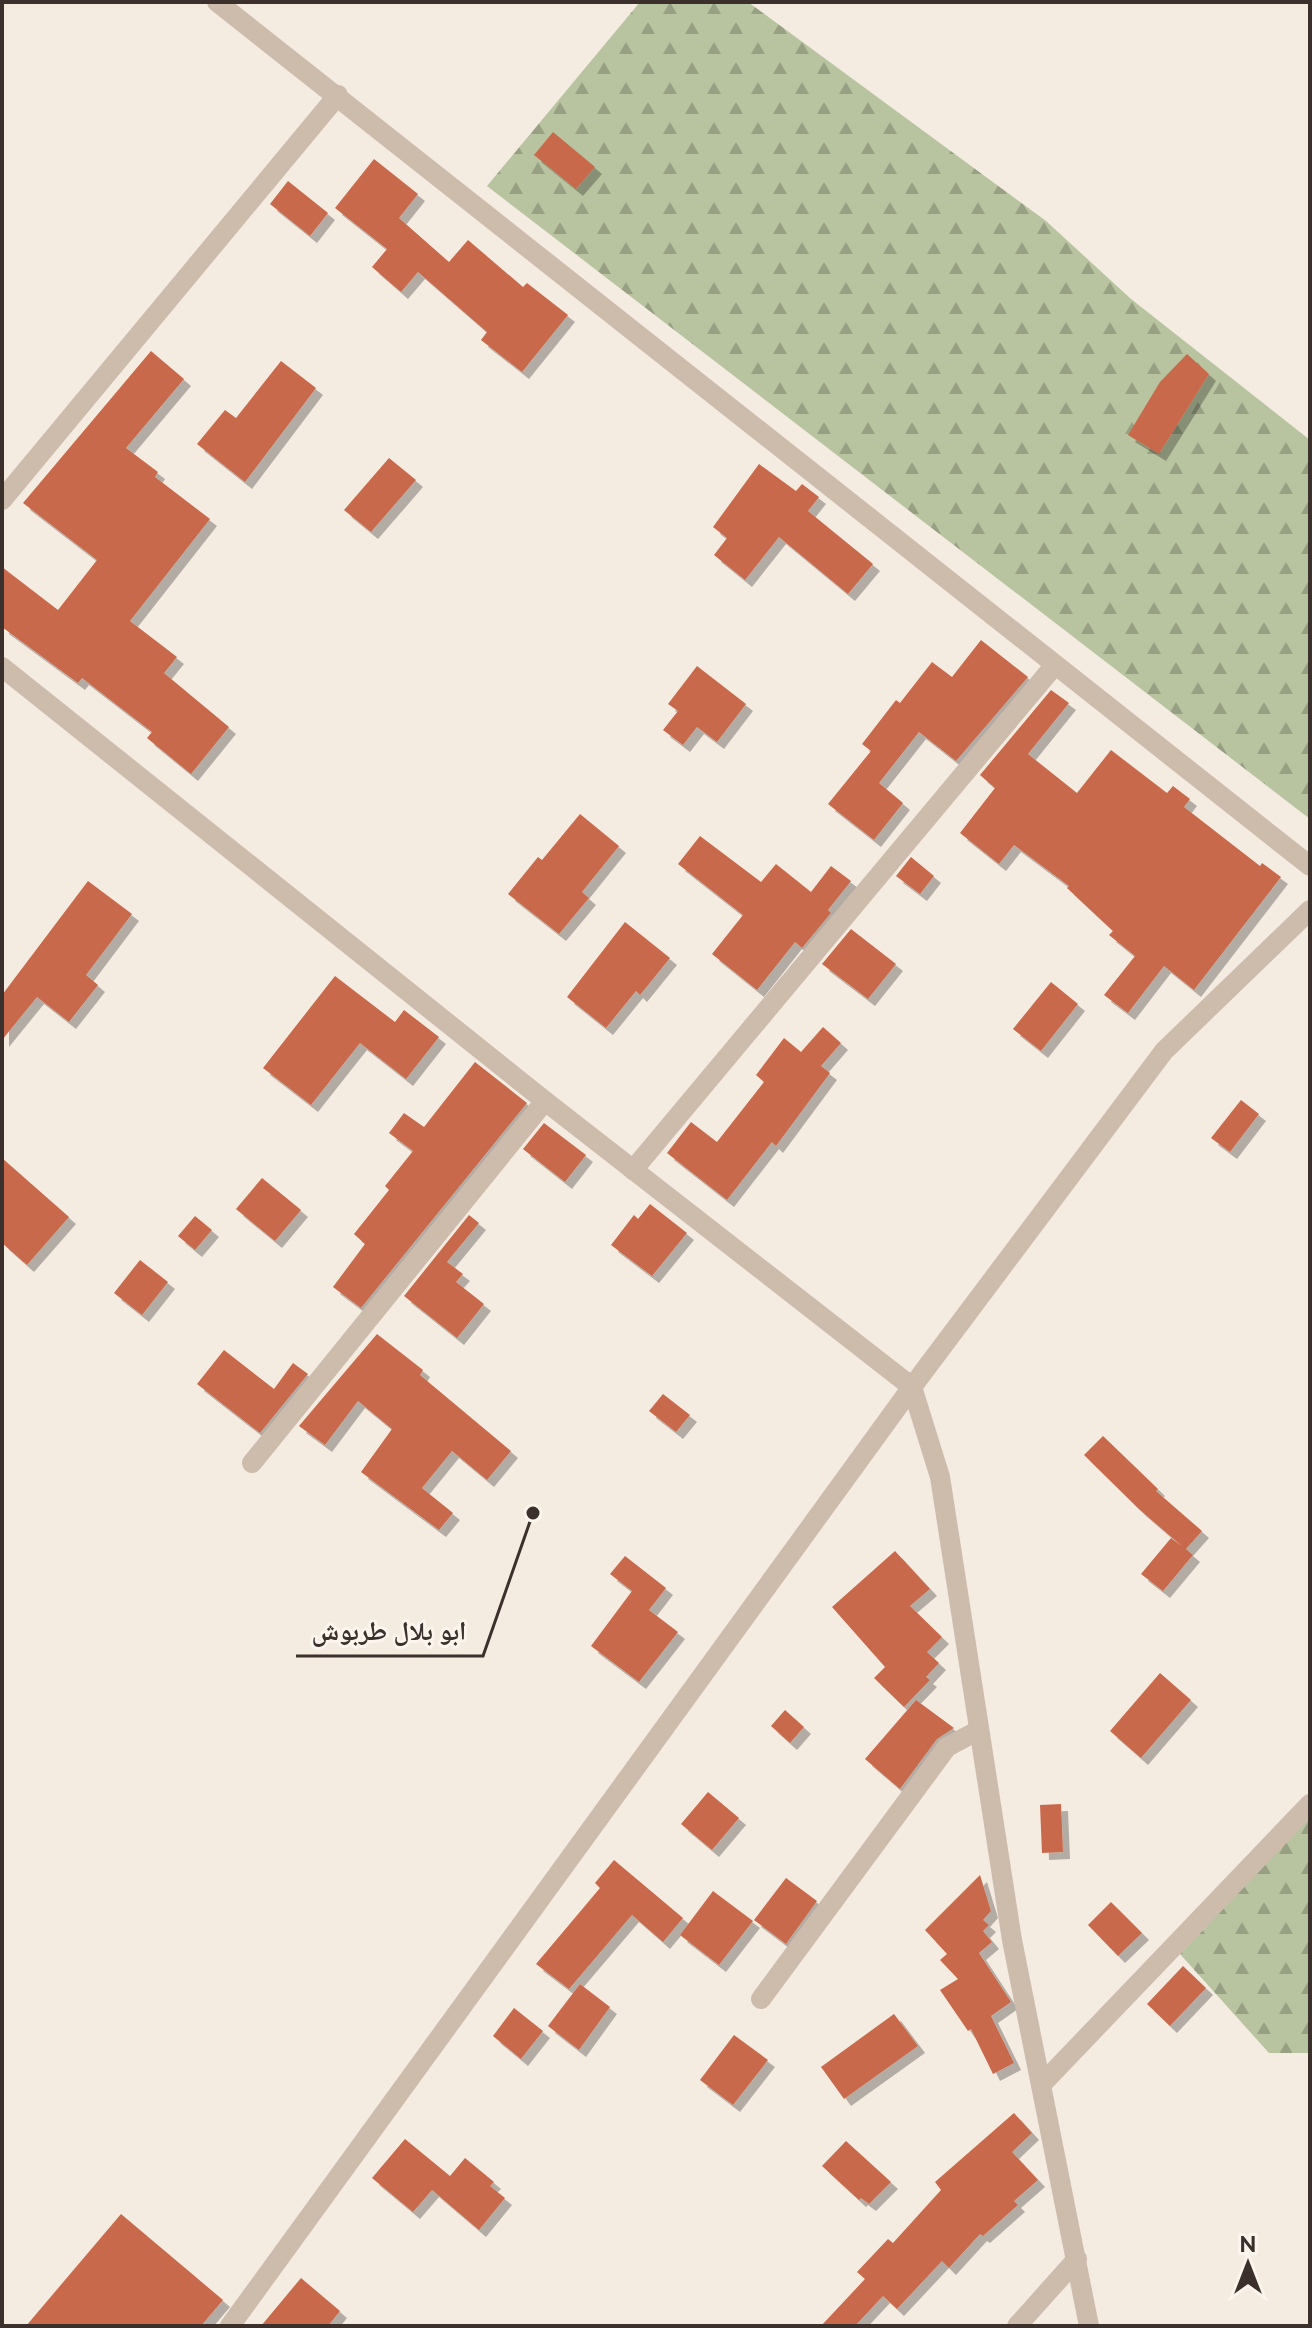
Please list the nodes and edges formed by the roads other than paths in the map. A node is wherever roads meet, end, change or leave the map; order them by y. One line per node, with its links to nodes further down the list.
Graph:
1 (217, 2): 2 (street)
2 (338, 95): 3 (street); 4 (street)
3 (2, 500)
4 (1054, 666): 6 (street); 9 (street)
5 (2, 667): 8 (street)
6 (1310, 866)
7 (1310, 910): 10 (street)
8 (545, 1101): 9 (street); 11 (street)
9 (633, 1170): 10 (street)
10 (912, 1387): 12 (street); 17 (street)
11 (252, 1463)
12 (979, 1730): 14 (street); 15 (street)
13 (1310, 1804): 15 (street)
14 (761, 1999)
15 (1041, 2085): 16 (street)
16 (1077, 2259): 18 (street); 19 (street)
17 (230, 2326)
18 (1017, 2326)
19 (1089, 2326)

